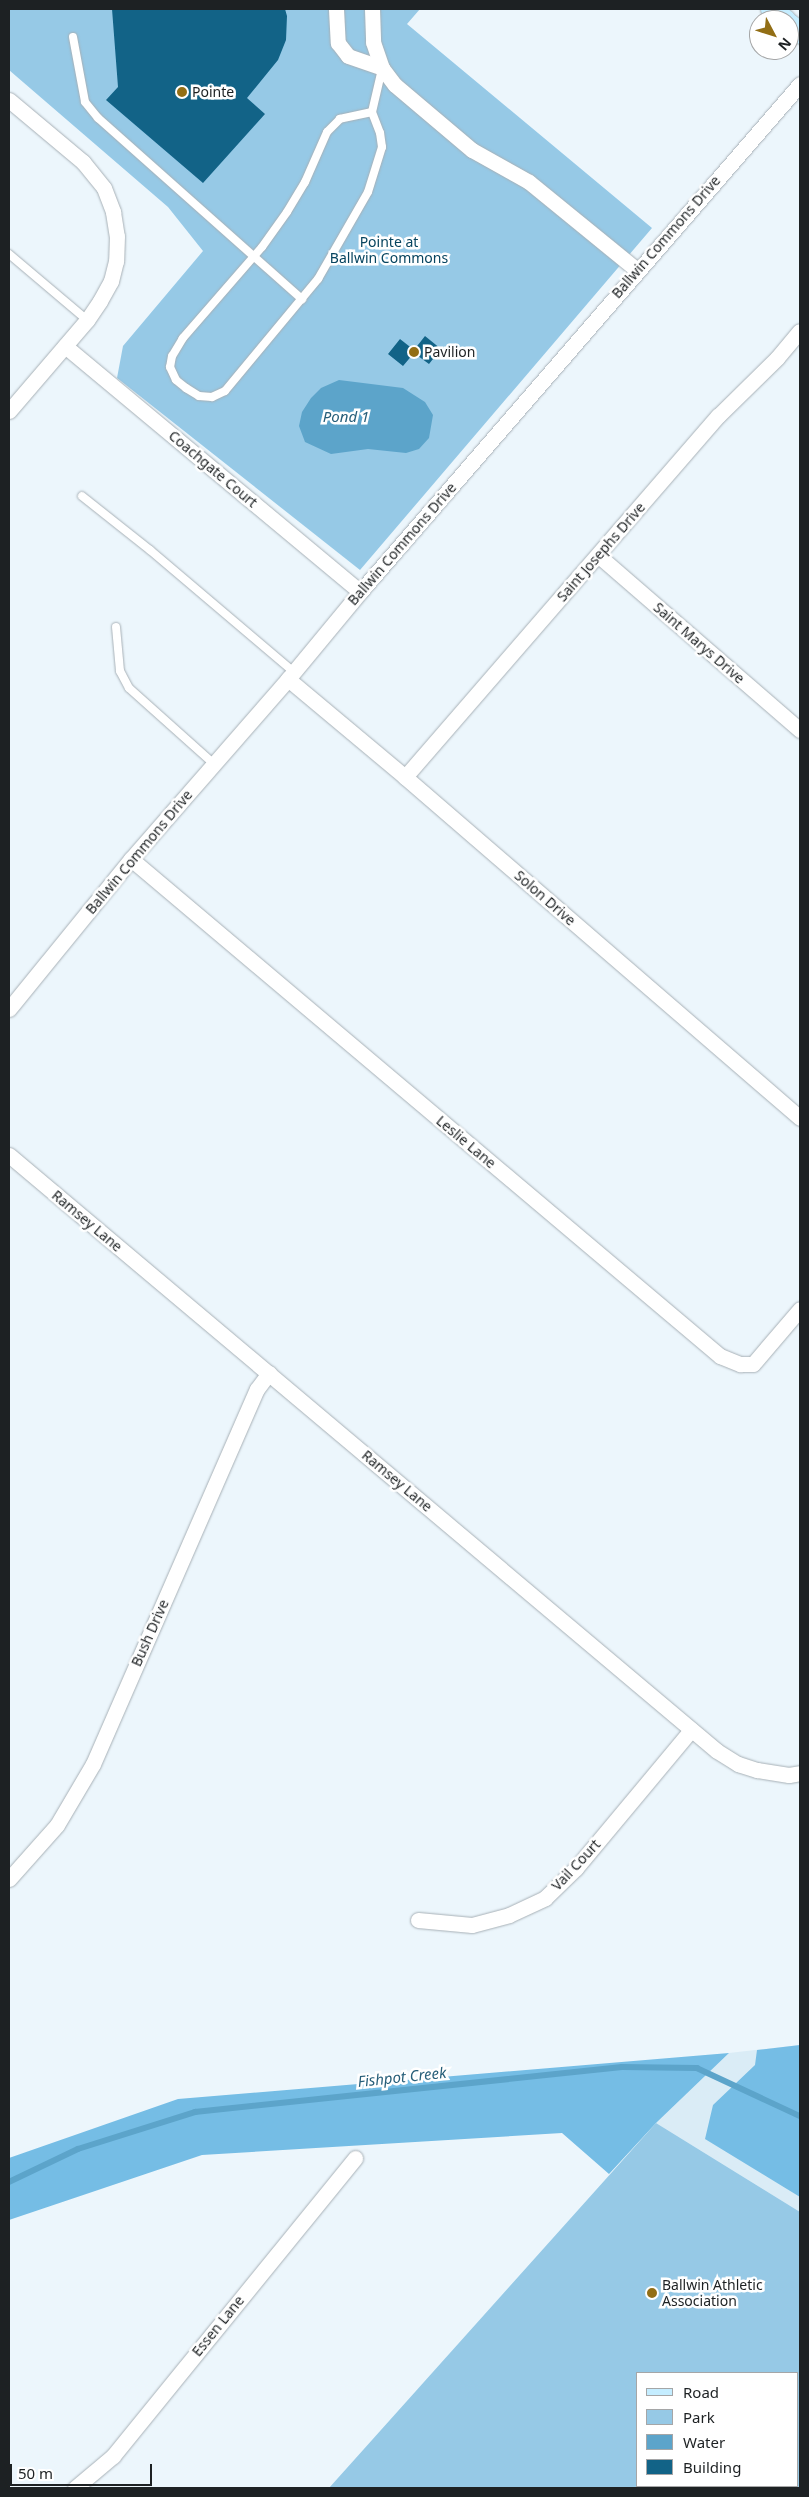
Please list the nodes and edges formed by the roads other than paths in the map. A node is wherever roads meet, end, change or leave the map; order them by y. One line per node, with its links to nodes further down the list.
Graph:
1 (336, 9): 4 (street)
2 (372, 9): 4 (street)
3 (72, 37): 9 (lane)
4 (382, 68): 7 (lane); 10 (street)
5 (800, 84): 10 (street, Ballwin Commons Drive)
6 (9, 100): 12 (street)
7 (372, 112): 9 (lane); 11 (lane)
8 (9, 254): 12 (lane)
9 (253, 258): 11 (lane); 11 (lane)
10 (637, 270): 18 (street, Ballwin Commons Drive)
11 (302, 299)
12 (87, 320): 14 (street)
13 (800, 331): 17 (street, Saint Josephs Drive)
14 (65, 346): 15 (street); 18 (street, Coachgate Court)
15 (9, 410)
16 (82, 496): 20 (lane)
17 (598, 556): 21 (street, Saint Marys Drive); 23 (street, Saint Josephs Drive)
18 (360, 592): 20 (street, Ballwin Commons Drive)
19 (116, 627): 22 (lane)
20 (291, 676): 22 (street, Ballwin Commons Drive); 23 (street, Solon Drive)
21 (800, 730)
22 (214, 764): 24 (street, Ballwin Commons Drive)
23 (405, 777): 26 (street, Solon Drive)
24 (131, 859): 25 (street, Ballwin Commons Drive); 28 (street, Leslie Lane)
25 (9, 1009)
26 (800, 1118)
27 (9, 1155): 29 (street, Ramsey Lane)
28 (800, 1309)
29 (269, 1373): 30 (street, Ramsey Lane); 32 (street, Bush Drive)
30 (691, 1730): 31 (street, Ramsey Lane); 33 (street, Vail Court)
31 (800, 1773)
32 (9, 1879)
33 (418, 1920)
34 (355, 2158): 35 (street, Essen Lane)
35 (75, 2488)

